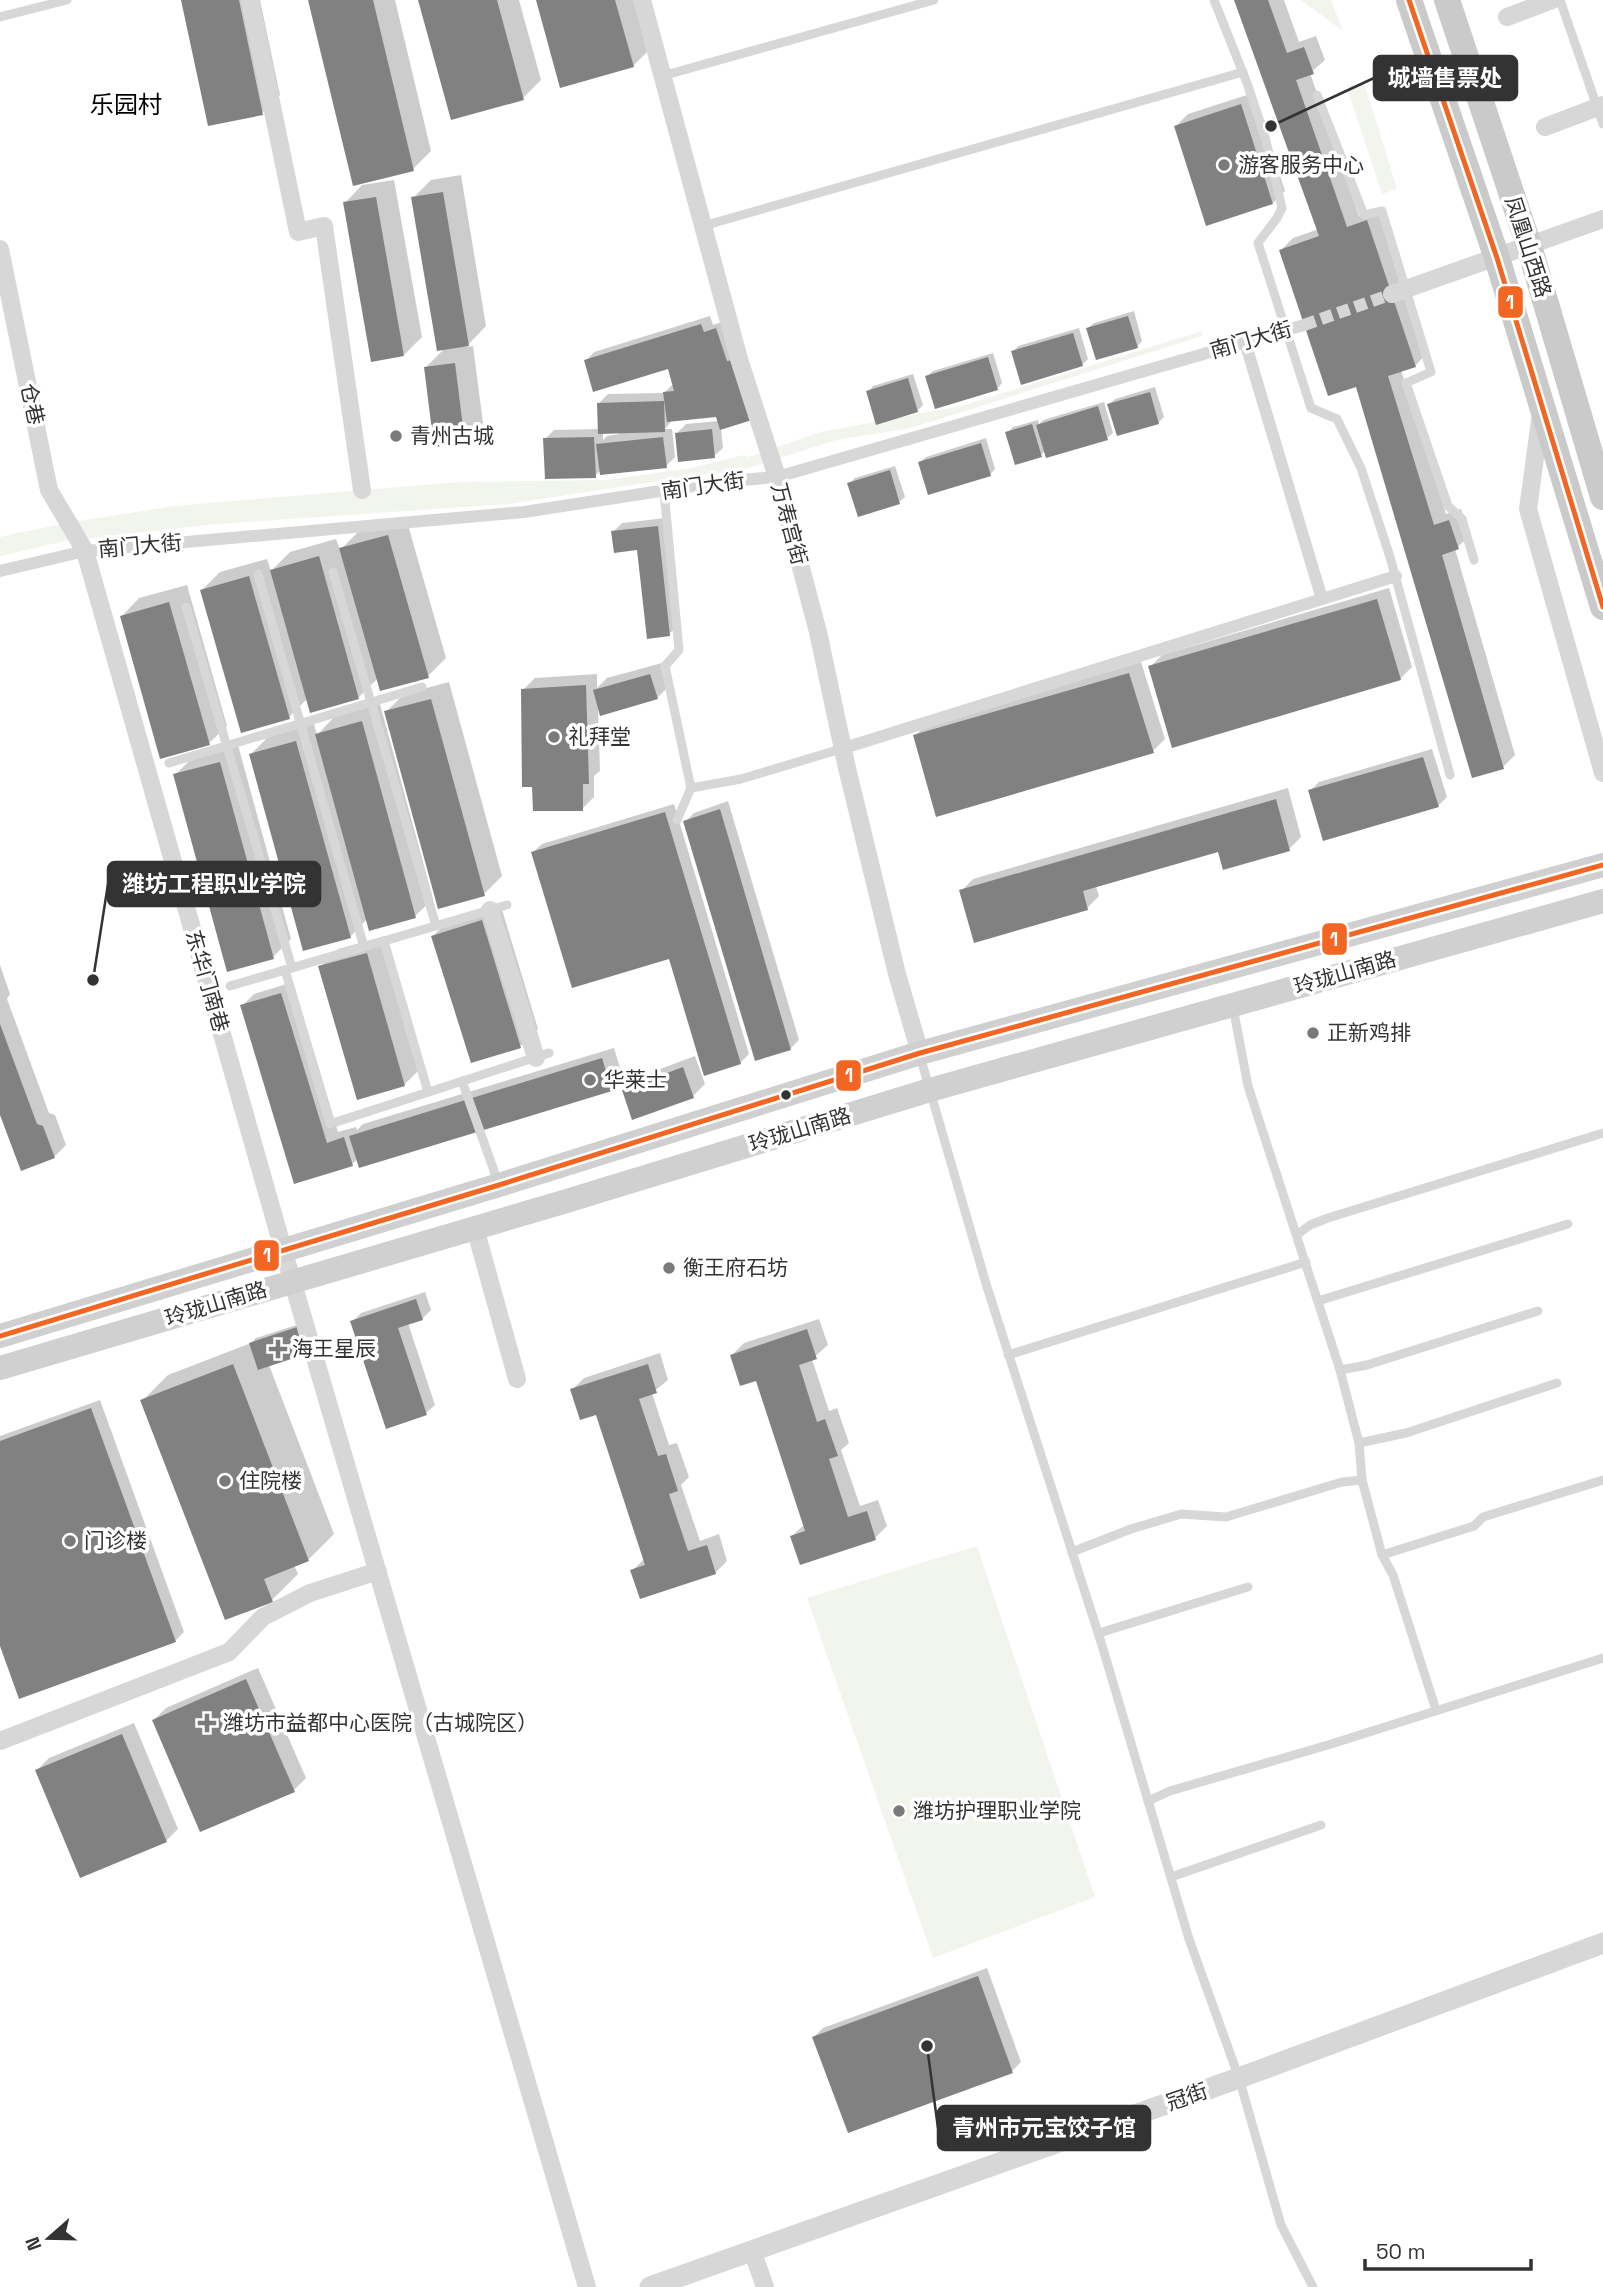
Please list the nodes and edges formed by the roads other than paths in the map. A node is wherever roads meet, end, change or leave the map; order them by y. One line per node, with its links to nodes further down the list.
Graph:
1 (67, 0): 10 (lane)
2 (250, 0): 29 (street)
3 (642, 0): 13 (street, 万寿宫街)
4 (934, 0): 13 (lane)
5 (1214, 0): 12 (lane)
6 (1409, 0): 21 (main road, 凤凰山西路)
7 (1447, 0): 19 (main road, 凤凰山西路)
8 (1552, 0): 11 (street)
9 (1560, 0): 15 (lane)
10 (0, 17)
11 (1507, 17)
12 (1243, 72): 18 (lane); 24 (lane)
13 (662, 76): 18 (street, 万寿宫街)
14 (1317, 95): 22 (lane)
15 (1601, 112): 16 (street)
16 (1545, 127)
17 (1603, 219): 19 (street)
18 (703, 226): 28 (street, 万寿宫街)
19 (1530, 246): 21 (street); 27 (main road, 凤凰山西路)
20 (0, 249): 32 (street, 仓巷)
21 (1497, 257): 22 (street); 26 (main road, 凤凰山西路)
22 (1399, 292): 33 (lane)
23 (1304, 325): 24 (street, 南门大街)
24 (1286, 330): 25 (street, 南门大街); 37 (lane)
25 (1245, 342): 28 (street, 南门大街); 38 (street)
26 (1542, 404): 40 (main road, 凤凰山西路); 47 (street)
27 (1598, 460): 31 (main road, 凤凰山西路)
28 (777, 477): 30 (street, 南门大街); 45 (street, 万寿宫街)
29 (362, 491)
30 (664, 491): 32 (street, 南门大街); 49 (lane)
31 (1603, 497)
32 (85, 551): 34 (street, 南门大街); 70 (street, 东华门南巷)
33 (1474, 560)
34 (0, 571)
35 (333, 572): 42 (lane)
36 (258, 574): 43 (lane)
37 (1396, 576): 38 (street); 48 (lane)
38 (1322, 599): 45 (street)
39 (186, 607): 44 (lane)
40 (1603, 607)
41 (422, 687): 42 (lane)
42 (370, 701): 43 (lane); 54 (lane)
43 (300, 723): 44 (lane); 56 (lane)
44 (226, 747): 46 (lane); 57 (lane)
45 (844, 748): 49 (lane); 60 (street, 万寿宫街)
46 (169, 764)
47 (1603, 773)
48 (1450, 775)
49 (691, 788): 50 (lane)
50 (677, 820)
51 (1603, 865): 60 (main road, 玲珑山南路)
52 (1603, 901): 59 (main road, 玲珑山南路)
53 (498, 908): 54 (lane); 61 (street)
54 (436, 926): 55 (lane)
55 (384, 942): 56 (lane); 64 (lane)
56 (364, 947): 57 (lane)
57 (288, 969): 58 (lane); 64 (lane)
58 (230, 986)
59 (1232, 1005): 63 (main road, 玲珑山南路); 69 (lane)
60 (920, 1053): 63 (lane); 66 (main road, 玲珑山南路)
61 (542, 1056): 62 (lane)
62 (462, 1081): 64 (lane); 66 (lane)
63 (930, 1090): 68 (main road, 玲珑山南路); 76 (lane)
64 (428, 1092)
65 (1603, 1133): 69 (lane)
66 (499, 1185): 70 (main road, 玲珑山南路)
67 (1568, 1224): 73 (lane)
68 (475, 1228): 72 (main road, 玲珑山南路); 79 (street)
69 (1298, 1234): 71 (lane)
70 (284, 1249): 72 (street, 东华门南巷); 75 (main road, 玲珑山南路)
71 (1306, 1262): 73 (lane); 76 (lane)
72 (293, 1281): 77 (main road, 玲珑山南路); 86 (street, 东华门南巷)
73 (1318, 1301): 78 (lane)
74 (1538, 1311): 78 (lane)
75 (0, 1336)
76 (1008, 1355): 84 (lane)
77 (0, 1368)
78 (1340, 1370): 81 (lane)
79 (517, 1379)
80 (1557, 1383): 81 (lane)
81 (1359, 1443): 82 (lane)
82 (1362, 1480): 84 (lane); 85 (lane)
83 (1603, 1480): 85 (lane)
84 (1072, 1552): 88 (lane)
85 (1382, 1555): 90 (lane)
86 (377, 1571): 91 (street); 98 (street, 东华门南巷)
87 (1248, 1587): 88 (lane)
88 (1099, 1633): 92 (lane)
89 (1603, 1658): 90 (lane)
90 (1436, 1710): 92 (lane)
91 (0, 1741)
92 (1148, 1801): 94 (lane)
93 (1321, 1825): 94 (lane)
94 (1171, 1877): 96 (lane)
95 (1603, 1943): 96 (street, 冠街)
96 (1239, 2078): 97 (street, 冠街); 101 (lane)
97 (752, 2250): 99 (street, 冠街); 100 (street)
98 (587, 2287)
99 (650, 2287)
100 (765, 2287)
101 (1313, 2287)

